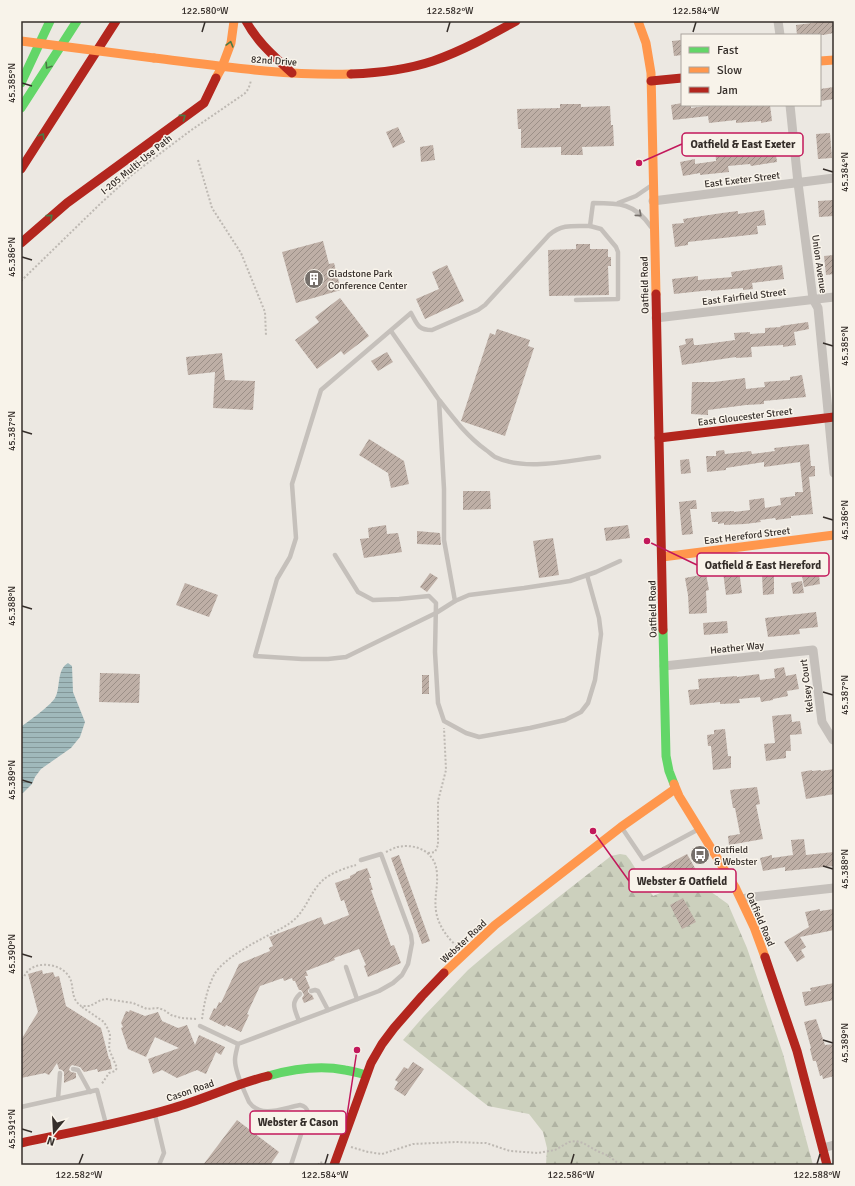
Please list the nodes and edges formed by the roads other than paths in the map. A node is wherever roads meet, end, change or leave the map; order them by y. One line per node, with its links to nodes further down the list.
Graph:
1 (50, 21): 17 (main road)
2 (77, 21): 19 (main road, one-way to 19)
3 (116, 21): 20 (main road, one-way to 3)
4 (234, 21): 13 (main road, one-way to 4)
5 (246, 21): 14 (main road)
6 (516, 21): 14 (main road, 82nd Drive)
7 (638, 21): 16 (main road, Oatfield Road)
8 (778, 21): 9 (street)
9 (780, 34)
10 (21, 41): 13 (main road, 82nd Drive, bridge)
11 (834, 60): 12 (main road)
12 (821, 61)
13 (222, 67): 14 (main road, 82nd Drive); 28 (main road, one-way to 13)
14 (292, 73)
15 (681, 78): 16 (main road)
16 (651, 81): 23 (main road, Oatfield Road)
17 (21, 83)
18 (790, 106): 22 (street, Union Avenue)
19 (21, 108)
20 (21, 169)
21 (834, 178): 22 (street, East Exeter Street)
22 (798, 183): 24 (street, East Exeter Street); 30 (street, Union Avenue)
23 (653, 185): 24 (main road, Oatfield Road); 25 (lane)
24 (653, 200): 27 (main road, Oatfield Road)
25 (616, 204): 26 (lane); 27 (lane, one-way to 27)
26 (590, 226): 31 (lane); 33 (lane)
27 (654, 234): 32 (main road, Oatfield Road)
28 (21, 243)
29 (834, 297): 30 (street, East Fairfield Street)
30 (813, 299): 32 (street, East Fairfield Street); 35 (street, Union Avenue)
31 (576, 300)
32 (656, 318): 36 (main road, Oatfield Road)
33 (391, 331): 34 (lane); 45 (lane)
34 (439, 400): 37 (lane); 44 (lane)
35 (831, 417): 36 (main road, East Gloucester Street); 38 (street, Union Avenue)
36 (659, 438): 41 (main road, Oatfield Road)
37 (599, 457)
38 (834, 473)
39 (834, 535): 41 (main road, East Hereford Street)
40 (335, 555): 45 (lane)
41 (662, 557): 47 (main road, Oatfield Road)
42 (620, 561): 43 (lane)
43 (587, 575): 44 (lane); 45 (lane)
44 (455, 601): 45 (lane)
45 (436, 613)
46 (813, 650): 47 (street, Heather Way); 48 (street, Kelsey Court)
47 (664, 666): 49 (main road, Oatfield Road)
48 (833, 740)
49 (675, 789): 50 (main road, Webster Road); 51 (main road, Oatfield Road)
50 (621, 827): 51 (lane); 65 (main road, Webster Road)
51 (698, 829): 54 (main road, Oatfield Road)
52 (361, 860): 58 (lane)
53 (834, 888): 54 (street)
54 (742, 900): 74 (main road, Oatfield Road)
55 (346, 966): 58 (lane)
56 (311, 991): 59 (lane)
57 (300, 994): 60 (lane)
58 (358, 999): 59 (lane)
59 (328, 1010): 60 (lane)
60 (299, 1021): 62 (lane)
61 (200, 1026): 62 (lane)
62 (238, 1044): 66 (lane)
63 (73, 1069): 67 (lane)
64 (60, 1073): 68 (lane)
65 (366, 1075): 66 (main road, Cason Road); 77 (main road, Webster Road)
66 (242, 1083): 70 (main road, Cason Road); 76 (lane)
67 (90, 1092): 68 (lane); 71 (lane)
68 (58, 1099): 69 (lane)
69 (21, 1107)
70 (155, 1113): 71 (main road, Cason Road); 75 (lane)
71 (106, 1124): 72 (main road, Cason Road)
72 (21, 1143)
73 (834, 1145): 74 (street)
74 (823, 1148): 78 (main road, Oatfield Road)
75 (159, 1165)
76 (291, 1165)
77 (334, 1165)
78 (827, 1165)

